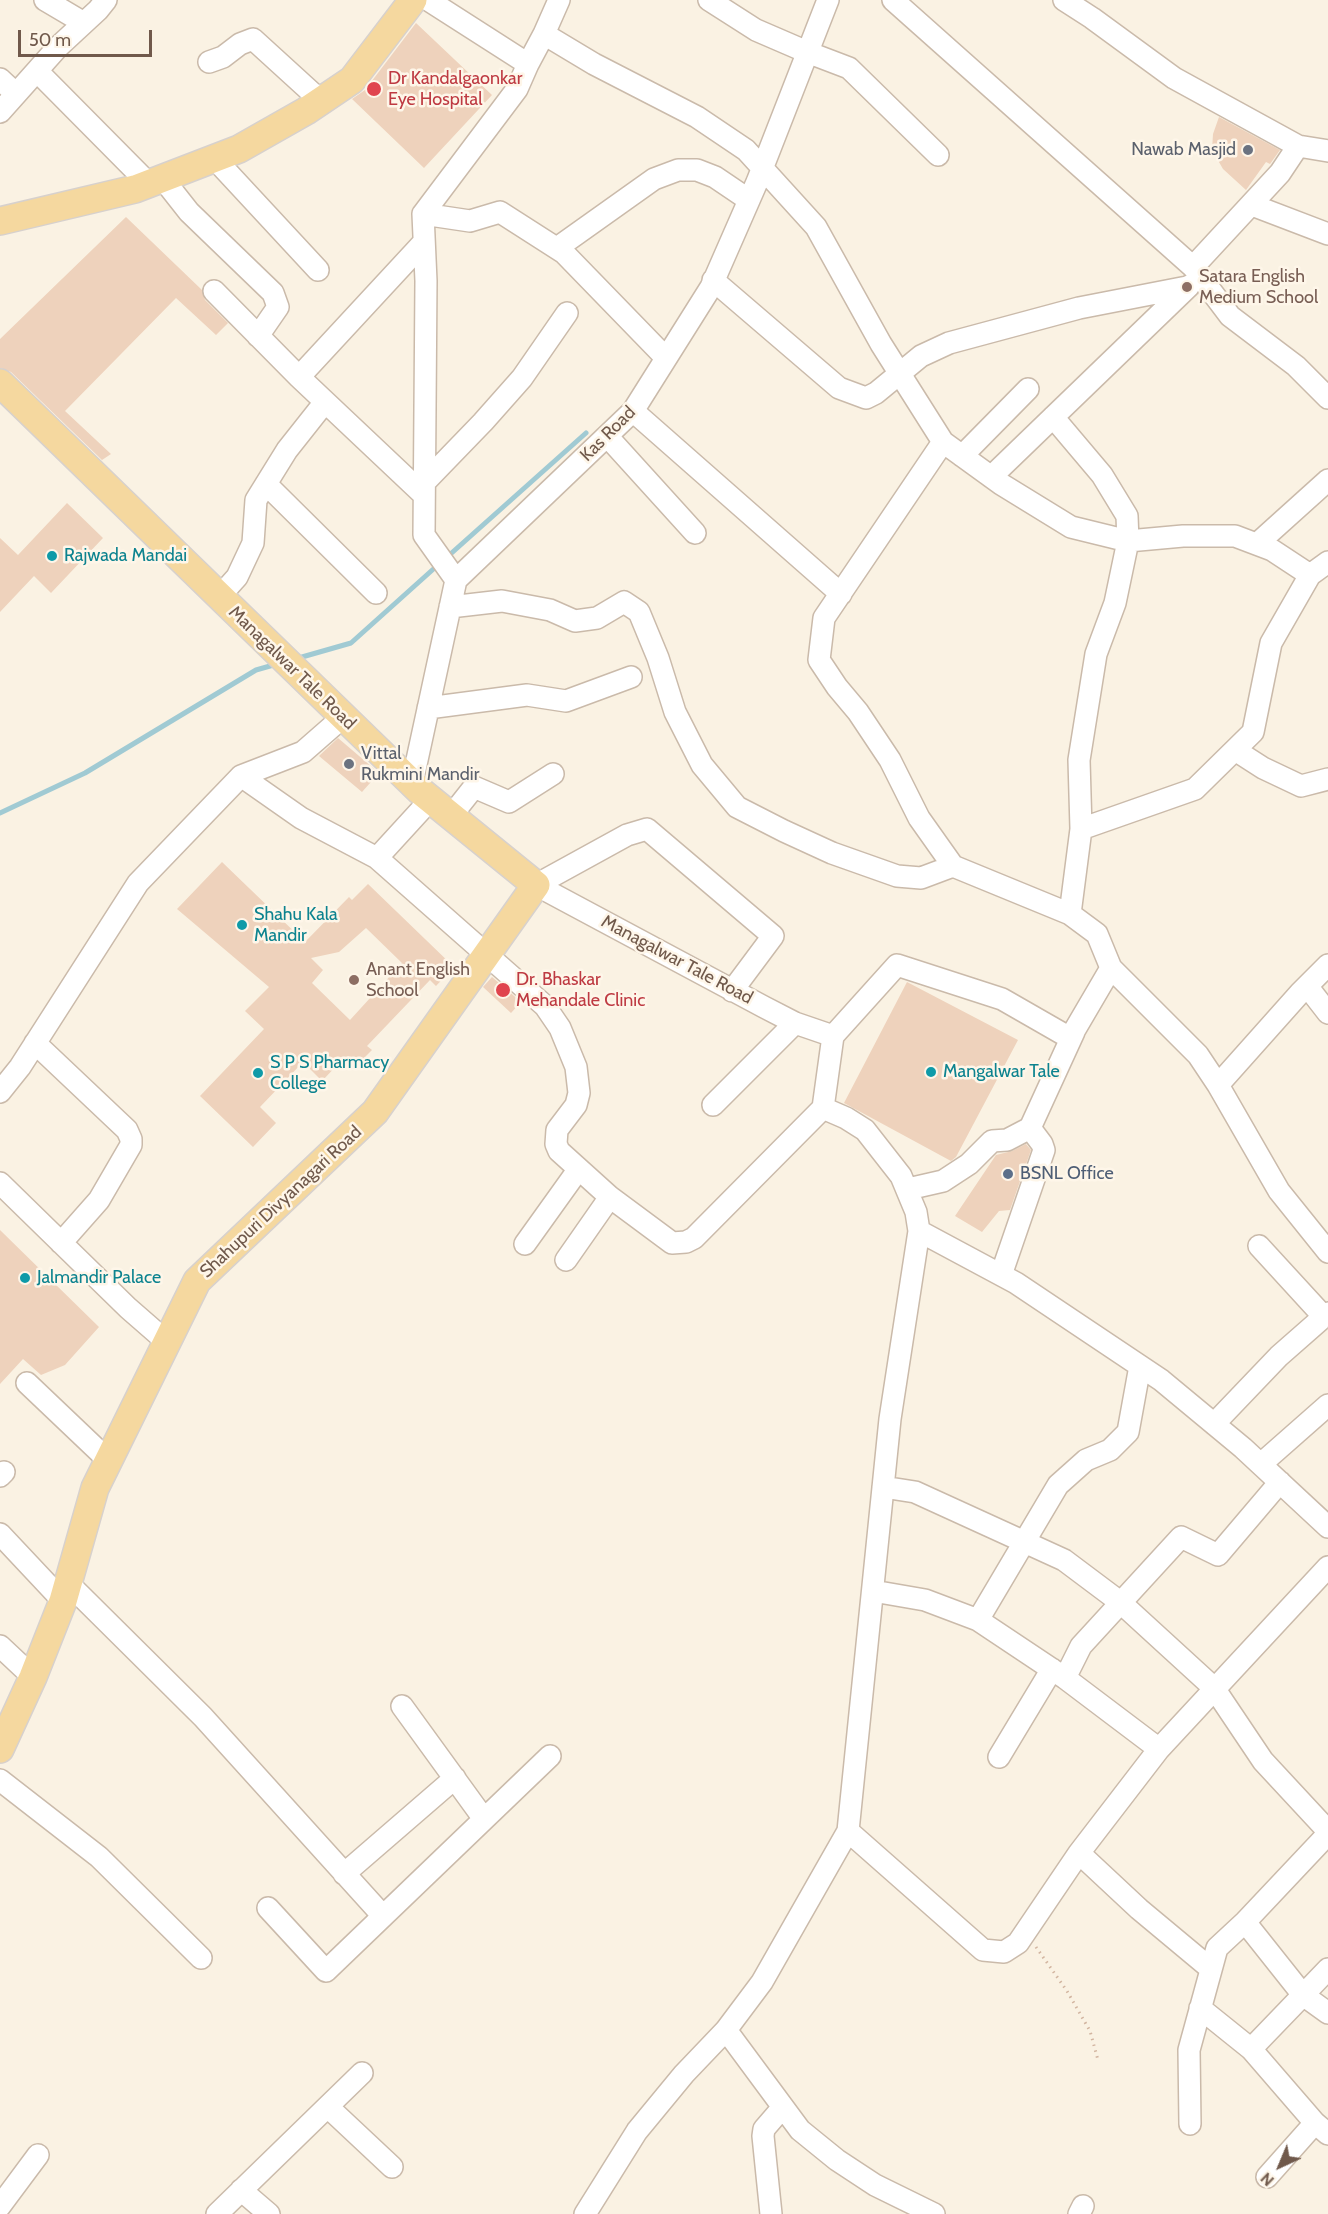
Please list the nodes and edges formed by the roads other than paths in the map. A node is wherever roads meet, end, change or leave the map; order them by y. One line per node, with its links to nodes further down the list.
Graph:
1 (45, 0): 10 (street)
2 (106, 0): 10 (street)
3 (413, 0): 18 (main road)
4 (428, 0): 14 (street)
5 (559, 0): 11 (street)
6 (709, 0): 12 (street)
7 (828, 0): 12 (street, Kas Road)
8 (893, 0): 34 (street)
9 (1064, 0): 20 (street)
10 (84, 23): 15 (street)
11 (544, 34): 14 (street); 24 (street)
12 (807, 52): 22 (street); 24 (street, Kas Road)
13 (209, 62): 18 (street)
14 (528, 64): 28 (street)
15 (37, 70): 17 (street); 25 (street)
16 (0, 79): 17 (street)
17 (16, 94): 19 (street)
18 (321, 101): 23 (main road)
19 (0, 112)
20 (1298, 146): 21 (street); 27 (street)
21 (1328, 151)
22 (938, 156)
23 (215, 159): 25 (main road); 33 (street)
24 (763, 168): 26 (street, Kas Road); 40 (street)
25 (156, 181): 29 (main road); 38 (street)
26 (749, 200): 32 (street); 35 (street, Kas Road)
27 (1252, 205): 30 (street); 34 (street)
28 (423, 213): 31 (street); 32 (street)
29 (0, 221)
30 (1328, 234)
31 (424, 242): 41 (street); 54 (street)
32 (557, 248): 39 (street)
33 (318, 270)
34 (1193, 277): 40 (street); 44 (street); 47 (street)
35 (713, 280): 39 (street, Kas Road); 40 (street)
36 (214, 291): 38 (street)
37 (567, 313): 54 (street)
38 (258, 336): 41 (street)
39 (666, 358): 46 (street, Kas Road)
40 (900, 374): 49 (street)
41 (299, 377): 45 (street)
42 (0, 383): 63 (main road, Managalwar Tale Road)
43 (1028, 389): 50 (street)
44 (1328, 398)
45 (325, 402): 53 (street); 54 (street)
46 (633, 411): 48 (street, Kas Road); 62 (street)
47 (1053, 417): 51 (street); 56 (street)
48 (607, 436): 55 (street); 60 (street, Kas Road)
49 (943, 442): 50 (street); 62 (street)
50 (962, 456): 51 (street)
51 (991, 477): 56 (street)
52 (1328, 480): 57 (street)
53 (266, 484): 61 (street); 63 (street)
54 (424, 489): 60 (street)
55 (695, 533)
56 (1128, 541): 57 (street); 73 (street)
57 (1257, 544): 59 (street)
58 (1328, 562): 59 (street)
59 (1310, 575): 68 (street)
60 (456, 580): 64 (street)
61 (376, 593)
62 (841, 594): 75 (street)
63 (219, 597): 67 (main road, Managalwar Tale Road)
64 (450, 607): 66 (street); 75 (street)
65 (631, 677): 66 (street)
66 (428, 708): 72 (street)
67 (343, 717): 70 (street); 72 (main road, Managalwar Tale Road)
68 (1235, 750): 71 (street); 73 (street)
69 (553, 774): 72 (street)
70 (241, 776): 74 (street); 87 (street)
71 (1328, 779)
72 (431, 799): 74 (street); 76 (main road, Managalwar Tale Road)
73 (1081, 830): 77 (street)
74 (377, 858): 78 (street)
75 (953, 866): 77 (street)
76 (537, 885): 78 (main road, Shahupuri Divyanagari Road); 82 (street, Managalwar Tale Road); 82 (street)
77 (1070, 914): 80 (street)
78 (488, 954): 93 (street); 105 (main road, Shahupuri Divyanagari Road)
79 (1328, 966): 81 (street)
80 (1111, 968): 85 (street); 88 (street)
81 (1307, 986): 83 (street); 88 (street)
82 (732, 990): 84 (street, Managalwar Tale Road)
83 (1328, 1013)
84 (795, 1023): 86 (street, Managalwar Tale Road); 90 (street)
85 (1074, 1032): 86 (street); 92 (street)
86 (833, 1036): 91 (street)
87 (35, 1043): 89 (street); 98 (street)
88 (1218, 1084): 101 (street)
89 (0, 1092)
90 (713, 1106)
91 (823, 1108): 95 (street); 96 (street)
92 (1030, 1128): 95 (street); 103 (street)
93 (578, 1170): 96 (street); 99 (street)
94 (0, 1183): 98 (street)
95 (908, 1189): 97 (street)
96 (610, 1197): 102 (street)
97 (919, 1231): 103 (street); 113 (street)
98 (61, 1243): 105 (street)
99 (525, 1244)
100 (1259, 1246): 104 (street)
101 (1328, 1252)
102 (566, 1260)
103 (1000, 1275): 106 (street)
104 (1326, 1315): 109 (street)
105 (167, 1342): 110 (main road, Shahupuri Divyanagari Road)
106 (1140, 1366): 109 (street); 116 (street)
107 (27, 1383): 110 (street)
108 (1328, 1405): 111 (street)
109 (1214, 1424): 111 (street)
110 (109, 1461): 118 (main road, Shahupuri Divyanagari Road)
111 (1262, 1464): 112 (street)
112 (1280, 1482): 114 (street); 120 (street)
113 (883, 1487): 116 (street); 119 (street)
114 (1328, 1526)
115 (0, 1534): 118 (street)
116 (1023, 1543): 120 (street); 121 (street)
117 (1328, 1567): 125 (street)
118 (66, 1591): 124 (main road, Shahupuri Divyanagari Road); 137 (street)
119 (873, 1591): 121 (street); 134 (street)
120 (1120, 1602): 123 (street); 125 (street)
121 (978, 1620): 123 (street)
122 (0, 1646): 124 (street)
123 (1058, 1673): 128 (street); 130 (street)
124 (33, 1677): 127 (main road, Shahupuri Divyanagari Road)
125 (1214, 1689): 128 (street); 135 (street)
126 (402, 1706): 131 (street)
127 (0, 1749)
128 (1159, 1749): 136 (street)
129 (550, 1756): 133 (street)
130 (999, 1757)
131 (455, 1778): 133 (street); 137 (street)
132 (0, 1780): 141 (street)
133 (484, 1819): 139 (street)
134 (848, 1831): 136 (street); 147 (street)
135 (1328, 1833): 140 (street)
136 (1079, 1853): 142 (street)
137 (344, 1874): 139 (street)
138 (268, 1908): 139 (street)
139 (383, 1916)
140 (1245, 1922): 142 (street); 144 (street)
141 (201, 1958)
142 (1211, 1969): 145 (street)
143 (1328, 1969): 144 (street)
144 (1303, 1995): 146 (street); 148 (street)
145 (1200, 2008): 148 (street); 152 (street)
146 (1328, 2013)
147 (726, 2030): 151 (street); 161 (street)
148 (1251, 2049): 153 (street)
149 (362, 2073): 150 (street)
150 (327, 2107): 155 (street); 157 (street)
151 (783, 2107): 162 (street); 163 (street)
152 (1190, 2124)
153 (1322, 2128): 156 (street)
154 (38, 2156): 158 (street)
155 (392, 2167)
156 (1267, 2178)
157 (241, 2190): 159 (street); 160 (street)
158 (0, 2206)
159 (217, 2214)
160 (269, 2214)
161 (585, 2214)
162 (771, 2214)
163 (934, 2214)

